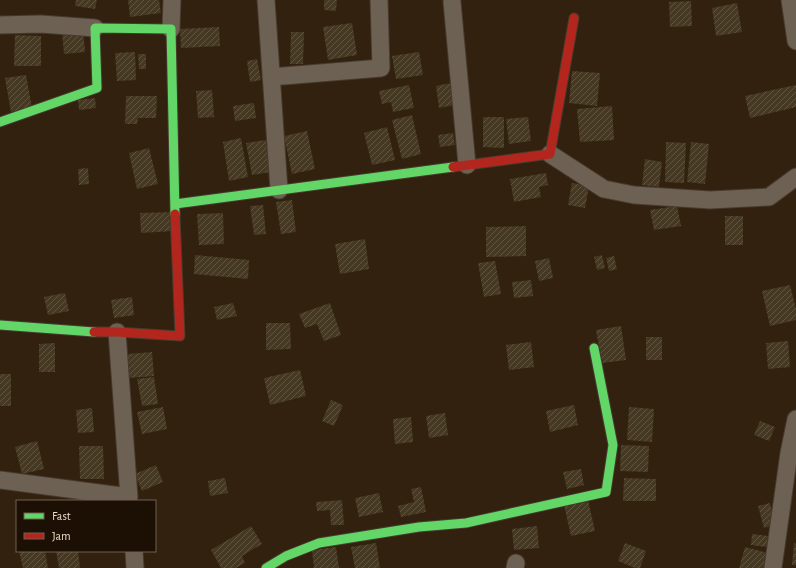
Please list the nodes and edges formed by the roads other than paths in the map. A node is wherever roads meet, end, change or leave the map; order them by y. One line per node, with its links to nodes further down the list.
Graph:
1 (172, 0): 9 (street)
2 (266, 0): 11 (street)
3 (379, 0): 11 (street)
4 (790, 0): 10 (street)
5 (452, 2): 14 (street)
6 (574, 18): 13 (street)
7 (0, 25): 8 (street)
8 (95, 28): 9 (street); 12 (street)
9 (171, 29): 17 (street)
10 (796, 40)
11 (271, 76): 16 (street)
12 (0, 122)
13 (550, 154): 14 (street); 15 (street)
14 (467, 165): 16 (street)
15 (796, 177)
16 (279, 190): 17 (street)
17 (175, 204): 19 (street)
18 (0, 325): 19 (street)
19 (117, 332): 24 (street)
20 (594, 348): 27 (street)
21 (796, 419): 23 (street)
22 (0, 480): 24 (street)
23 (789, 497): 28 (street)
24 (129, 499)
25 (134, 552): 26 (street)
26 (135, 568)
27 (266, 568)
28 (773, 568)

